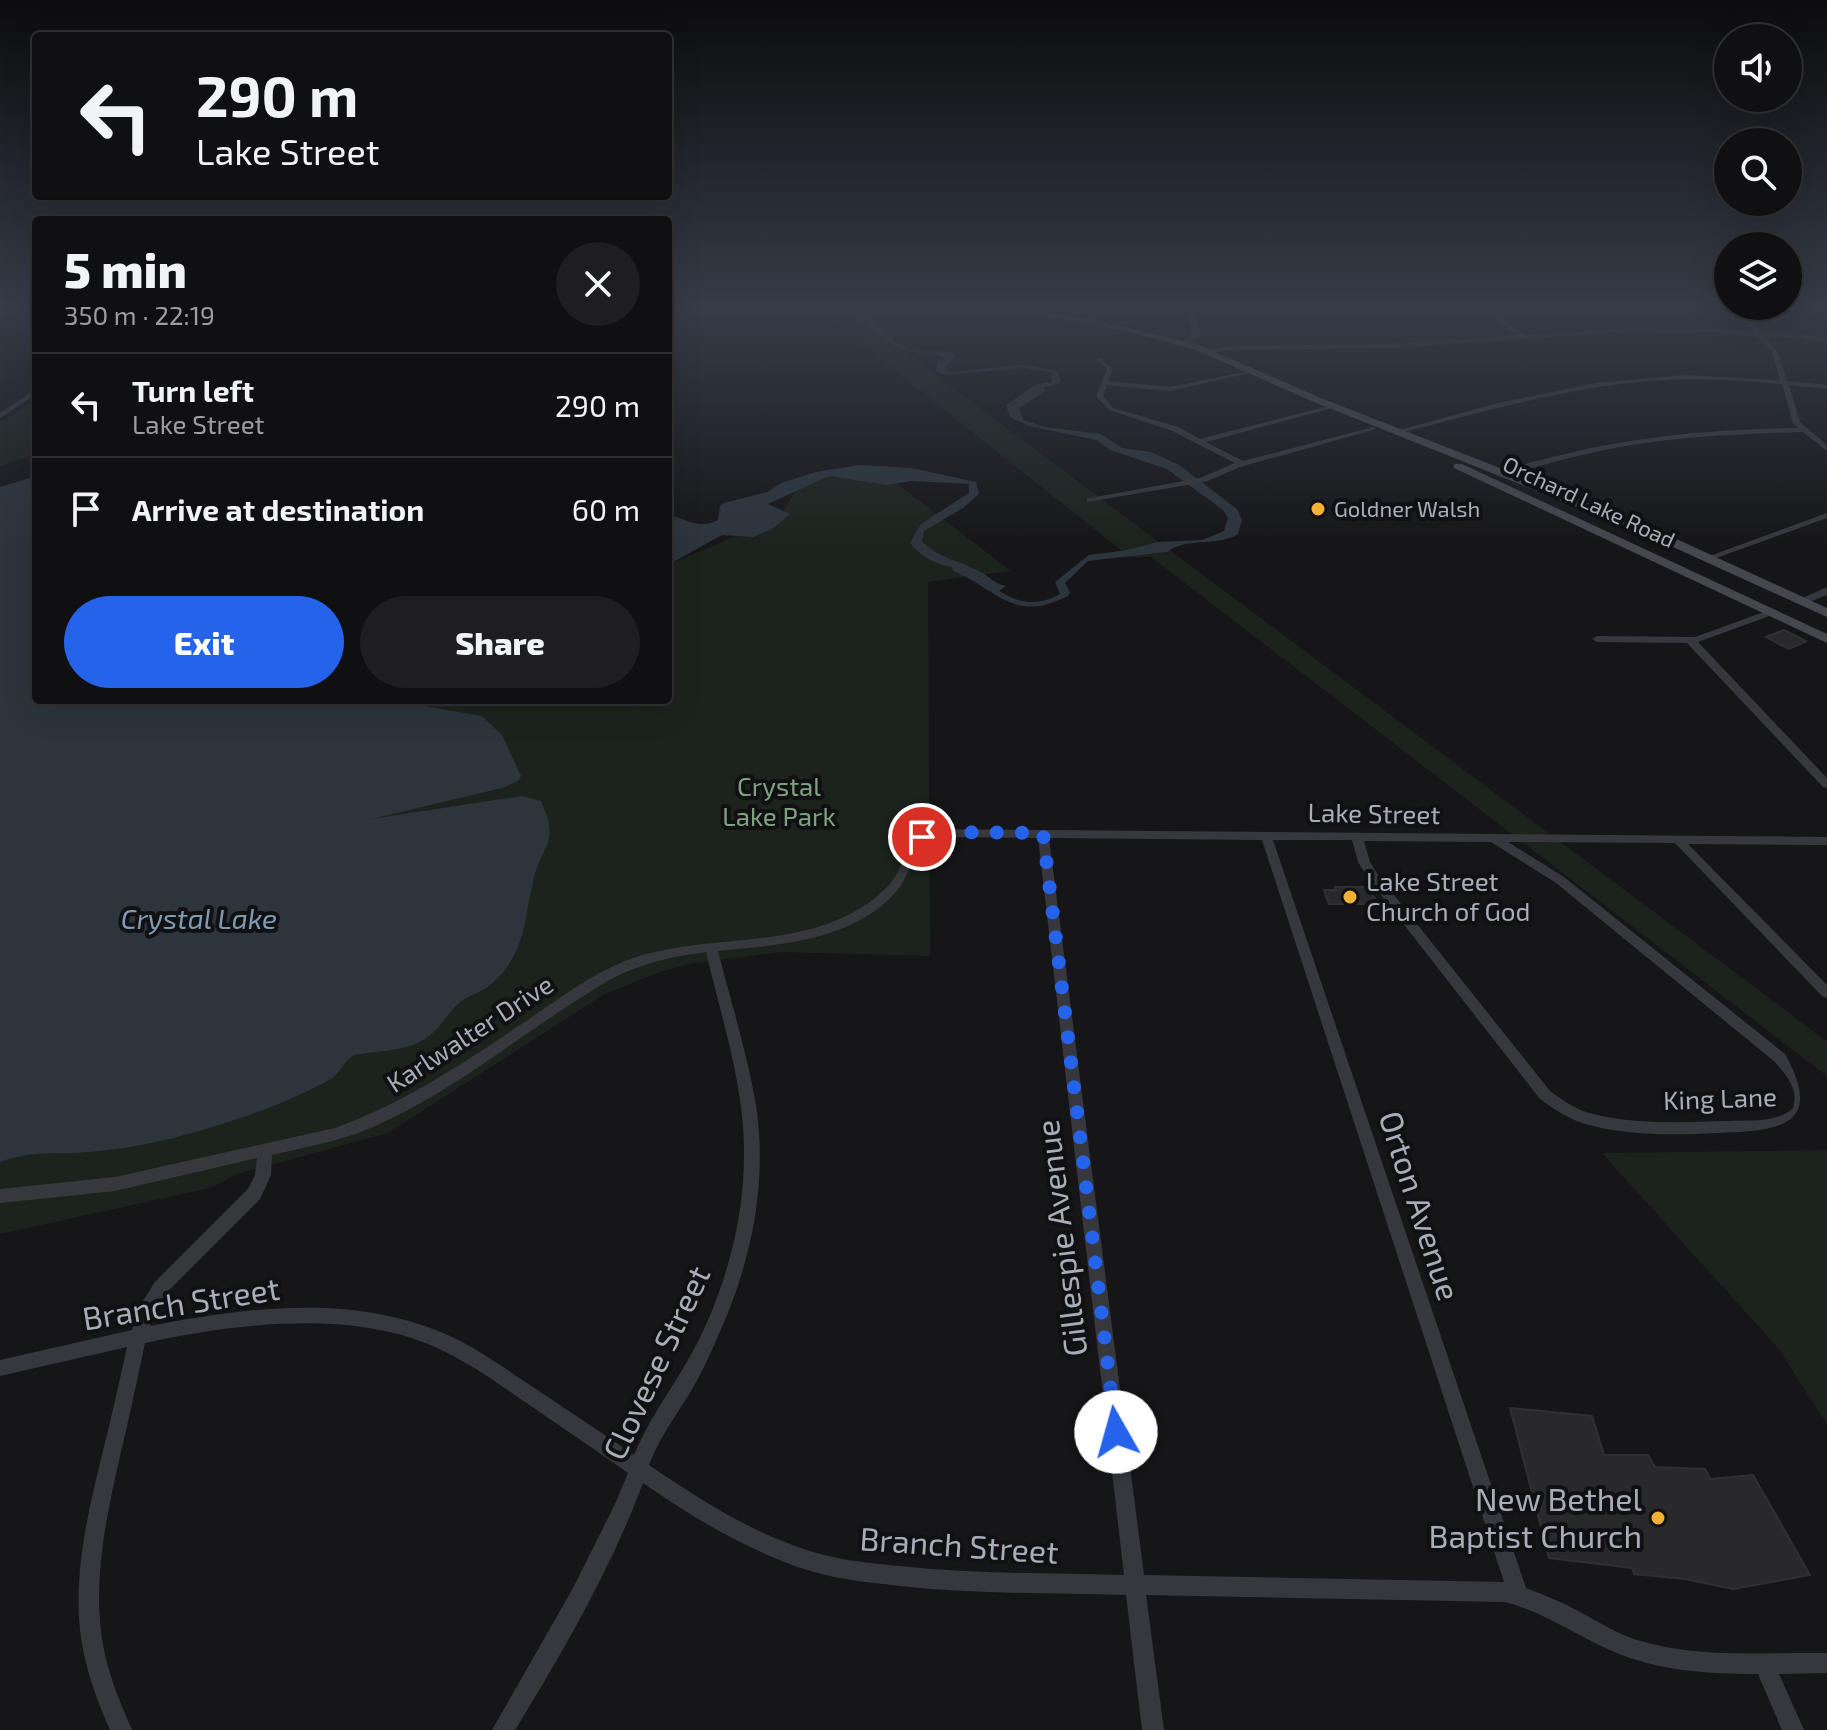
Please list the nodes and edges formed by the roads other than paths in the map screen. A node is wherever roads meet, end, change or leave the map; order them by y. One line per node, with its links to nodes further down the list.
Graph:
1 (1103, 387): 13 (street)
2 (1145, 387): 3 (street)
3 (1180, 387)
4 (1287, 387): 8 (main road, Orchard Lake Road)
5 (1594, 387): 12 (street)
6 (1788, 387): 11 (street)
7 (32, 394): 9 (street)
8 (1333, 407): 10 (main road, Orchard Lake Road); 12 (main road, Orchard Lake Road); 13 (street)
9 (0, 416)
10 (1373, 429): 16 (main road, Orchard Lake Road); 17 (street)
11 (1803, 430): 14 (street); 18 (street)
12 (1400, 431): 15 (main road, Orchard Lake Road)
13 (1200, 441): 17 (street)
14 (1826, 447)
15 (1467, 457): 16 (main road); 18 (main road, Orchard Lake Road)
16 (1448, 461): 21 (main road, Orchard Lake Road)
17 (1243, 464): 19 (street)
18 (1506, 473): 23 (main road, Orchard Lake Road)
19 (1090, 500)
20 (1827, 515): 23 (street)
21 (1611, 536): 22 (main road, Orchard Lake Road); 23 (main road)
22 (1639, 549): 25 (main road); 26 (main road, Orchard Lake Road)
23 (1708, 558): 25 (main road, Orchard Lake Road)
24 (1827, 591): 25 (street)
25 (1802, 601): 27 (main road, Orchard Lake Road)
26 (1772, 612): 29 (main road, Orchard Lake Road); 30 (street)
27 (1827, 613)
28 (1597, 639): 30 (street)
29 (1827, 639)
30 (1690, 640): 31 (street)
31 (1827, 785)
32 (1043, 833): 33 (street, Lake Street); 35 (street, Lake Street); 46 (street, Gillespie Avenue)
33 (1266, 835): 34 (street, Lake Street); 47 (street, Orton Avenue)
34 (1357, 836): 36 (street, Lake Street); 36 (street, King Lane)
35 (922, 837): 39 (street, Karlwalter Drive)
36 (1492, 837): 37 (street, Lake Street)
37 (1677, 839): 38 (street, Lake Street); 40 (street)
38 (1827, 841)
39 (711, 948): 41 (street, Karlwalter Drive); 45 (street, Clovese Street)
40 (1827, 993)
41 (265, 1150): 42 (street, Karlwalter Drive); 43 (street)
42 (0, 1196)
43 (138, 1338): 44 (street, Branch Street); 45 (street, Branch Street); 50 (street)
44 (0, 1368)
45 (639, 1468): 46 (street, Branch Street); 51 (street, Clovese Street)
46 (1134, 1585): 47 (street, Branch Street); 52 (street, Gillespie Avenue)
47 (1518, 1594): 48 (street, Branch Street)
48 (1763, 1662): 49 (street, Branch Street); 53 (street)
49 (1827, 1663)
50 (121, 1730)
51 (503, 1730)
52 (1153, 1730)
53 (1793, 1730)

